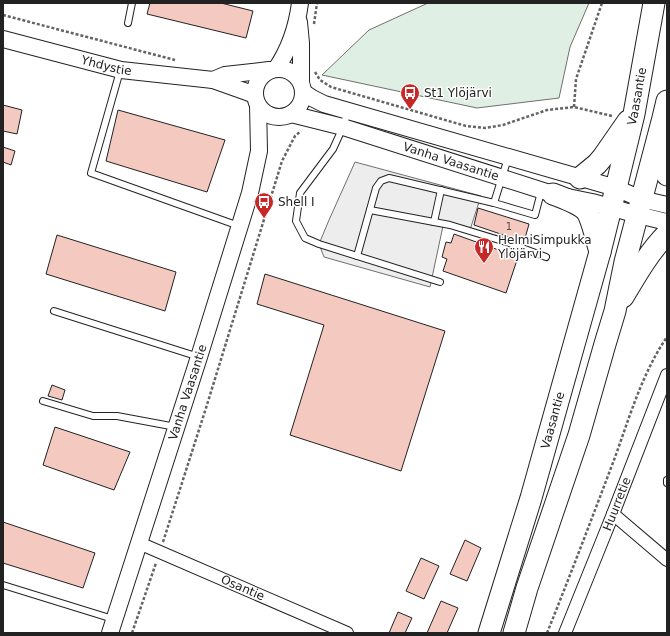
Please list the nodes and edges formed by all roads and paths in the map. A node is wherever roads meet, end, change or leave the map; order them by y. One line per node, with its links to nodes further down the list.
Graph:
1 (132, 3): 6 (lane)
2 (602, 3): 17 (path)
3 (654, 3): 21 (highway, Vaasantie)
4 (299, 10): 10 (main road); 13 (main road)
5 (3, 15): 8 (path)
6 (128, 23)
7 (3, 39): 9 (main road, Yhdystie)
8 (180, 62)
9 (121, 70): 12 (main road, Yhdystie); 38 (lane)
10 (273, 70): 12 (main road, Yhdystie); 13 (main road); 15 (main road)
11 (313, 70): 14 (path)
12 (213, 80): 15 (main road, Yhdystie)
13 (302, 87): 16 (main road, Vanha Vaasantie); 20 (main road)
14 (331, 87): 16 (path); 17 (path)
15 (256, 100): 20 (main road); 24 (main road, Vanha Vaasantie)
16 (324, 104): 19 (main road, Vanha Vaasantie)
17 (574, 107): 21 (path)
18 (665, 109): 26 (highway); 34 (highway)
19 (348, 111): 23 (lane); 25 (main road, Vanha Vaasantie)
20 (286, 115): 22 (main road, Vanha Vaasantie); 24 (main road, Vanha Vaasantie)
21 (624, 115): 28 (highway); 31 (highway, Vaasantie)
22 (319, 120): 23 (main road, Vanha Vaasantie); 53 (path)
23 (343, 127): 27 (main road, Vanha Vaasantie); 41 (lane)
24 (259, 151): 38 (main road, Vanha Vaasantie)
25 (508, 158): 27 (lane); 28 (main road, Vanha Vaasantie)
26 (667, 175)
27 (502, 178): 30 (main road, Vanha Vaasantie); 32 (lane)
28 (580, 178): 31 (main road, Vanha Vaasantie)
29 (441, 190): 32 (lane); 35 (lane); 36 (lane)
30 (548, 192): 31 (main road, Vanha Vaasantie); 32 (lane); 40 (highway)
31 (614, 198): 34 (main road); 40 (highway, Vaasantie)
32 (494, 203)
33 (667, 205): 34 (main road)
34 (639, 207): 37 (main road); 45 (highway)
35 (370, 210): 36 (lane); 41 (lane)
36 (434, 222): 42 (lane)
37 (667, 222)
38 (240, 226): 47 (main road, Vanha Vaasantie)
39 (667, 234): 45 (highway)
40 (600, 252): 59 (highway, Vaasantie)
41 (357, 256): 43 (lane)
42 (546, 257)
43 (440, 282)
44 (54, 311): 47 (lane)
45 (615, 311): 60 (highway)
46 (667, 337): 61 (path)
47 (199, 357): 50 (main road, Vanha Vaasantie)
48 (667, 375): 51 (street, Huurretie)
49 (43, 401): 50 (lane)
50 (176, 427): 52 (main road, Vanha Vaasantie)
51 (613, 514): 54 (street); 62 (street, Huurretie)
52 (139, 543): 53 (street, Osantie); 56 (main road, Vanha Vaasantie)
53 (160, 552): 57 (path); 58 (street, Osantie)
54 (667, 560)
55 (3, 585): 56 (lane)
56 (112, 626)
57 (132, 633)
58 (347, 633)
59 (490, 633)
60 (514, 633)
61 (547, 633)
62 (565, 633)

